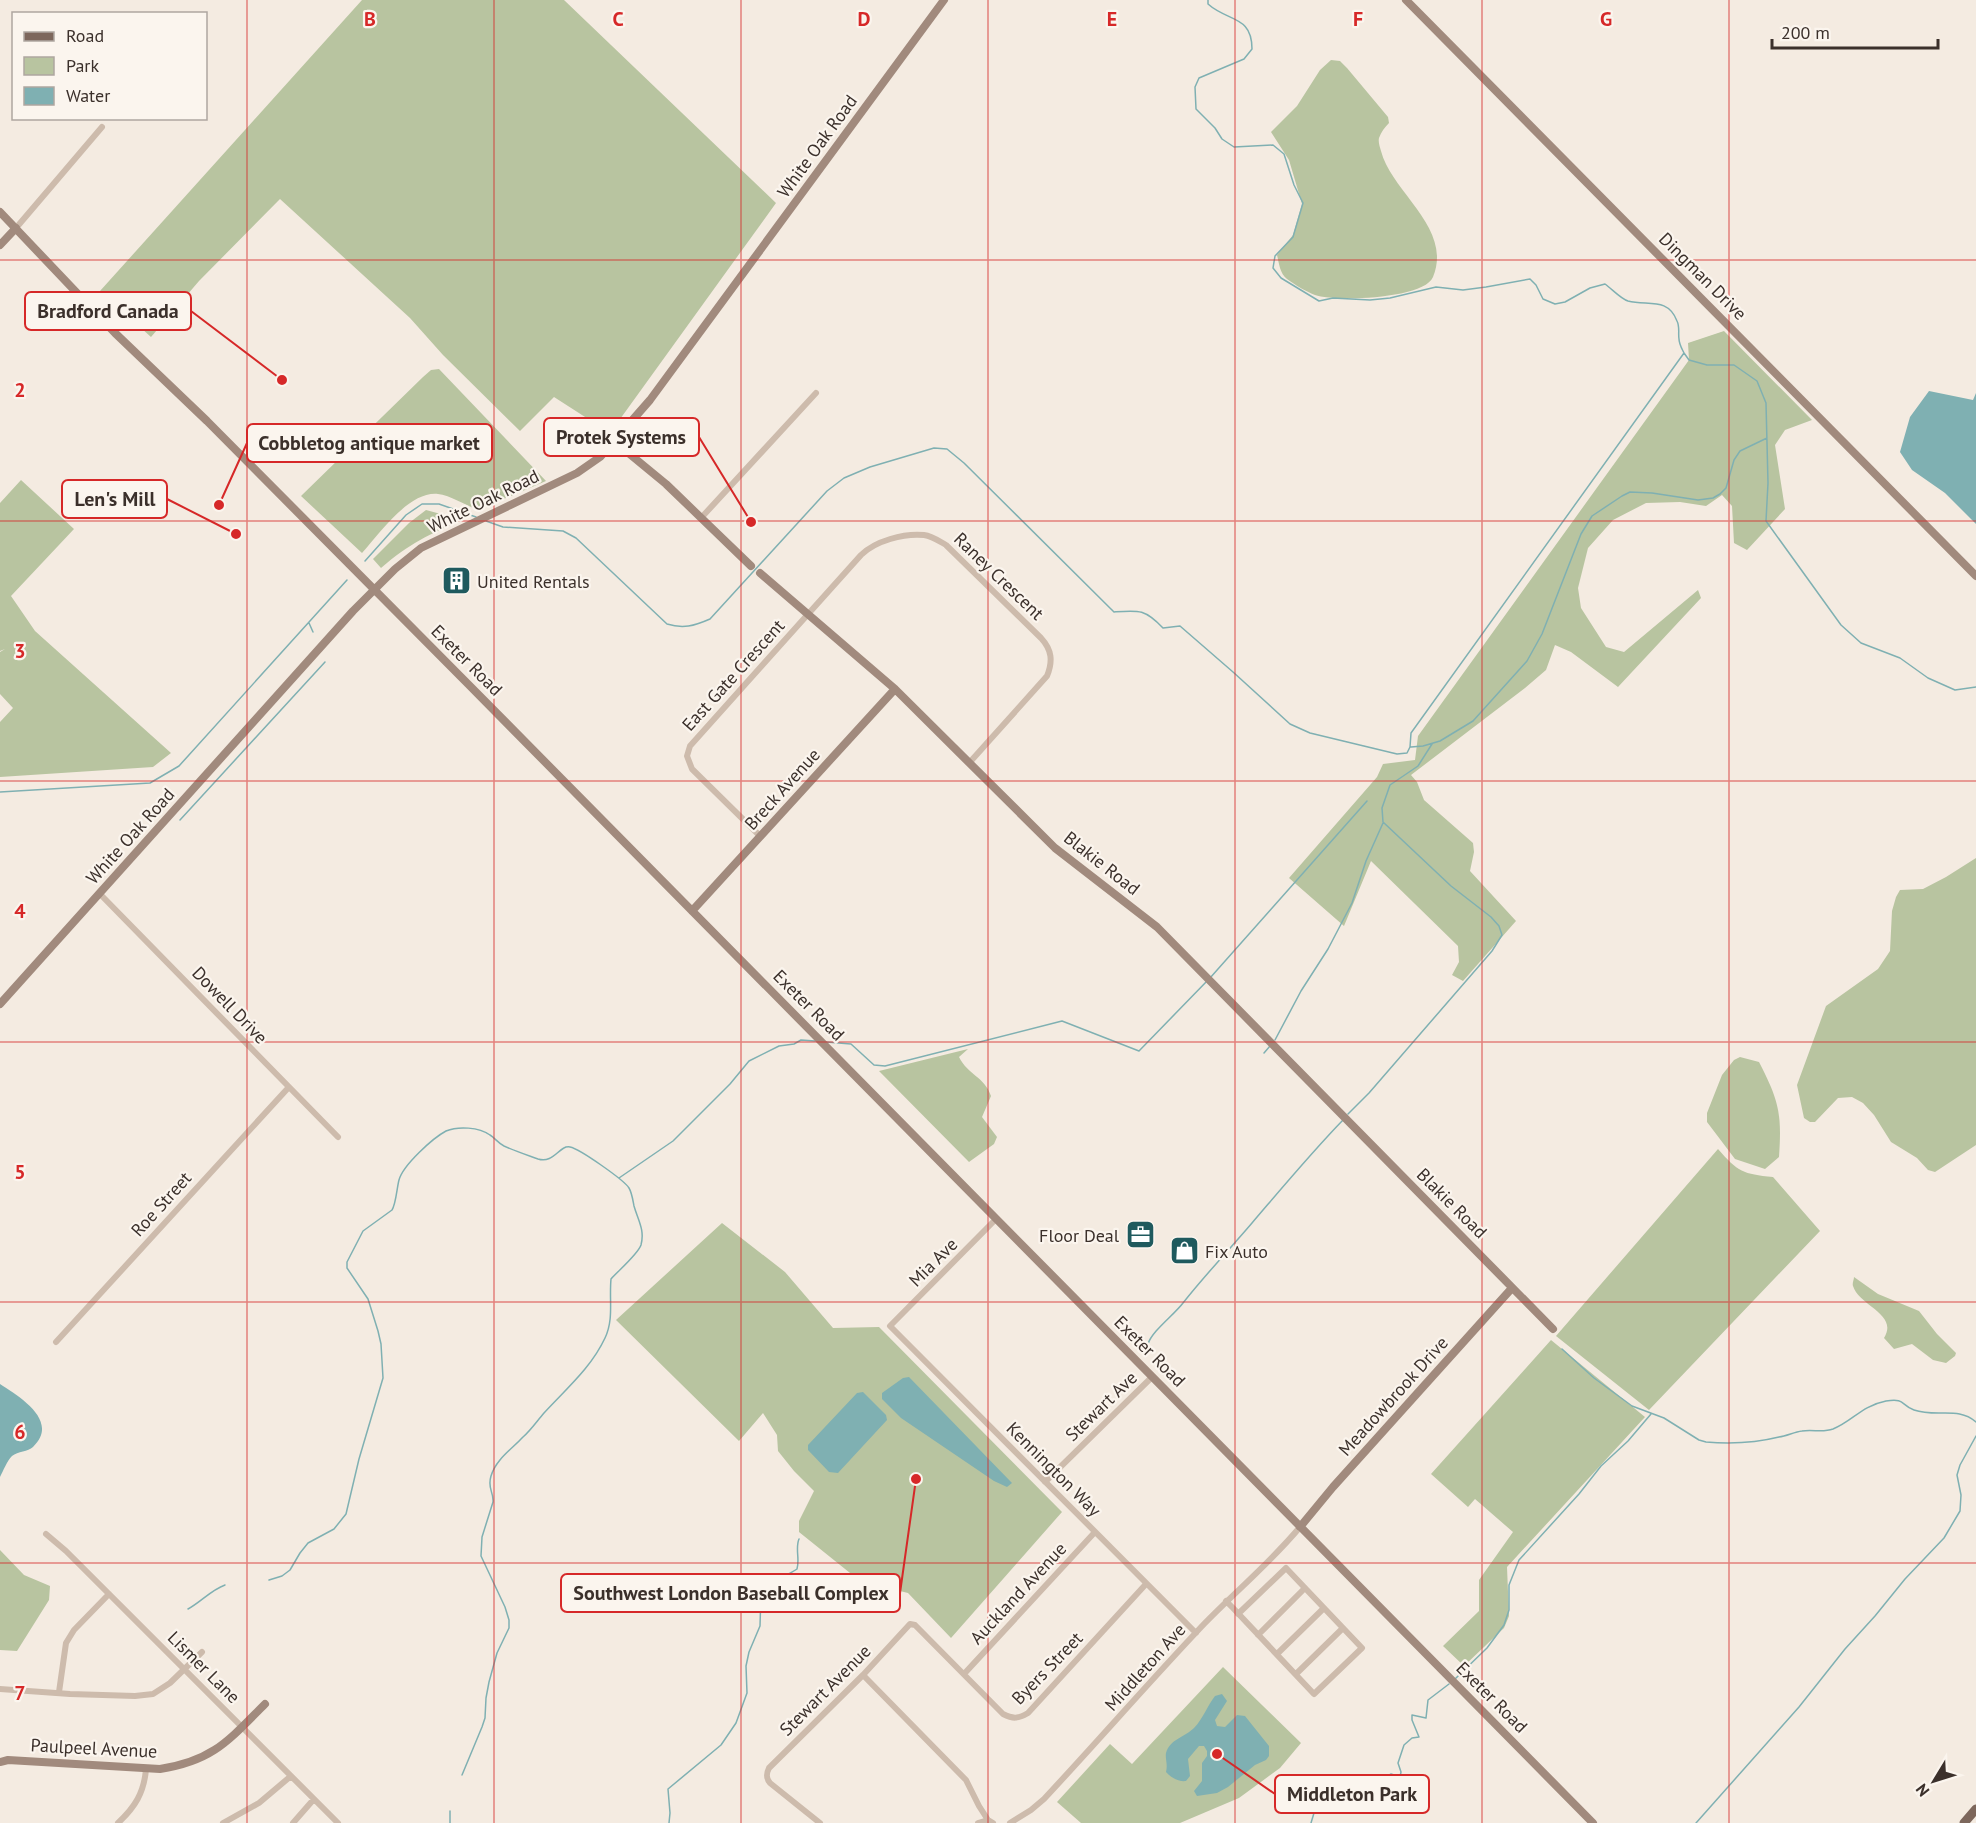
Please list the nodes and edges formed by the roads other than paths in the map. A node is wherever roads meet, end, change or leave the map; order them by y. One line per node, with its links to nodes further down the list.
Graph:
1 (944, 0): 8 (street, White Oak Road)
2 (1406, 0): 12 (street, Dingman Drive)
3 (102, 127): 5 (street)
4 (0, 212): 5 (street, Exeter Road)
5 (16, 228): 6 (street); 13 (street, Exeter Road)
6 (0, 245)
7 (816, 393): 9 (street)
8 (615, 442): 9 (street, Blakie Road); 13 (street, White Oak Road)
9 (701, 518): 10 (street, Blakie Road)
10 (751, 566): 11 (street, Blakie Road)
11 (760, 573): 14 (street, Blakie Road)
12 (1976, 576)
13 (374, 590): 18 (street, White Oak Road); 19 (street, Exeter Road)
14 (808, 614): 15 (street, Blakie Road); 16 (street, Raney Crescent); 17 (street, East Gate Crescent)
15 (895, 688): 16 (street, Blakie Road); 17 (street, Breck Avenue)
16 (970, 762): 24 (street, Blakie Road)
17 (759, 838): 19 (street, Breck Avenue)
18 (100, 894): 20 (street, White Oak Road); 21 (street, Dowell Drive)
19 (692, 911): 23 (street, Exeter Road)
20 (0, 1004)
21 (289, 1087): 22 (street, Dowell Drive); 27 (street, Roe Street)
22 (338, 1137)
23 (996, 1219): 25 (street, Mia Ave); 28 (street, Exeter Road)
24 (1512, 1287): 26 (street, Blakie Road); 30 (street, Meadowbrook Drive)
25 (890, 1326): 29 (street, Kennington Way)
26 (1553, 1329)
27 (56, 1342)
28 (1152, 1377): 29 (street, Stewart Ave); 30 (street, Exeter Road)
29 (1045, 1482): 31 (street, Kennington Way)
30 (1300, 1527): 36 (street, Middleton Ave); 67 (street, Exeter Road)
31 (1095, 1532): 33 (street, Kennington Way); 46 (street, Auckland Avenue)
32 (46, 1534): 35 (street, Lismer Lane)
33 (1146, 1584): 41 (street, Kennington Way); 46 (street, Byers Street)
34 (1305, 1588): 37 (street); 38 (street); 42 (street)
35 (109, 1594): 45 (street, Lismer Lane); 50 (street)
36 (1226, 1601): 38 (street); 41 (street, Middleton Ave)
37 (1324, 1608): 40 (street); 44 (street)
38 (1238, 1614): 42 (street)
39 (910, 1624): 46 (street, Byers Street); 48 (street, Stewart Avenue)
40 (1343, 1628): 47 (street); 47 (street)
41 (1196, 1633): 66 (street, Middleton Ave)
42 (1258, 1635): 44 (street)
43 (202, 1652): 45 (street)
44 (1276, 1654): 47 (street)
45 (184, 1669): 50 (street); 52 (street, Lismer Lane)
46 (964, 1674)
47 (1296, 1674)
48 (863, 1675): 57 (street); 64 (street, Stewart Avenue)
49 (0, 1689): 50 (street)
50 (59, 1692)
51 (265, 1704): 52 (street, Paulpeel Avenue)
52 (242, 1727): 54 (street, Paulpeel Avenue); 55 (street, Lismer Lane)
53 (3, 1759): 54 (street, Paulpeel Avenue)
54 (146, 1768): 60 (street)
55 (291, 1776): 56 (street, Lismer Lane); 61 (street)
56 (314, 1799): 62 (street); 63 (street, Lismer Lane)
57 (979, 1806): 59 (street); 65 (street)
58 (1976, 1809): 68 (main road)
59 (990, 1821): 65 (street)
60 (118, 1823)
61 (223, 1823)
62 (293, 1823)
63 (338, 1823)
64 (820, 1823)
65 (978, 1823)
66 (1010, 1823)
67 (1593, 1823)
68 (1964, 1823)

